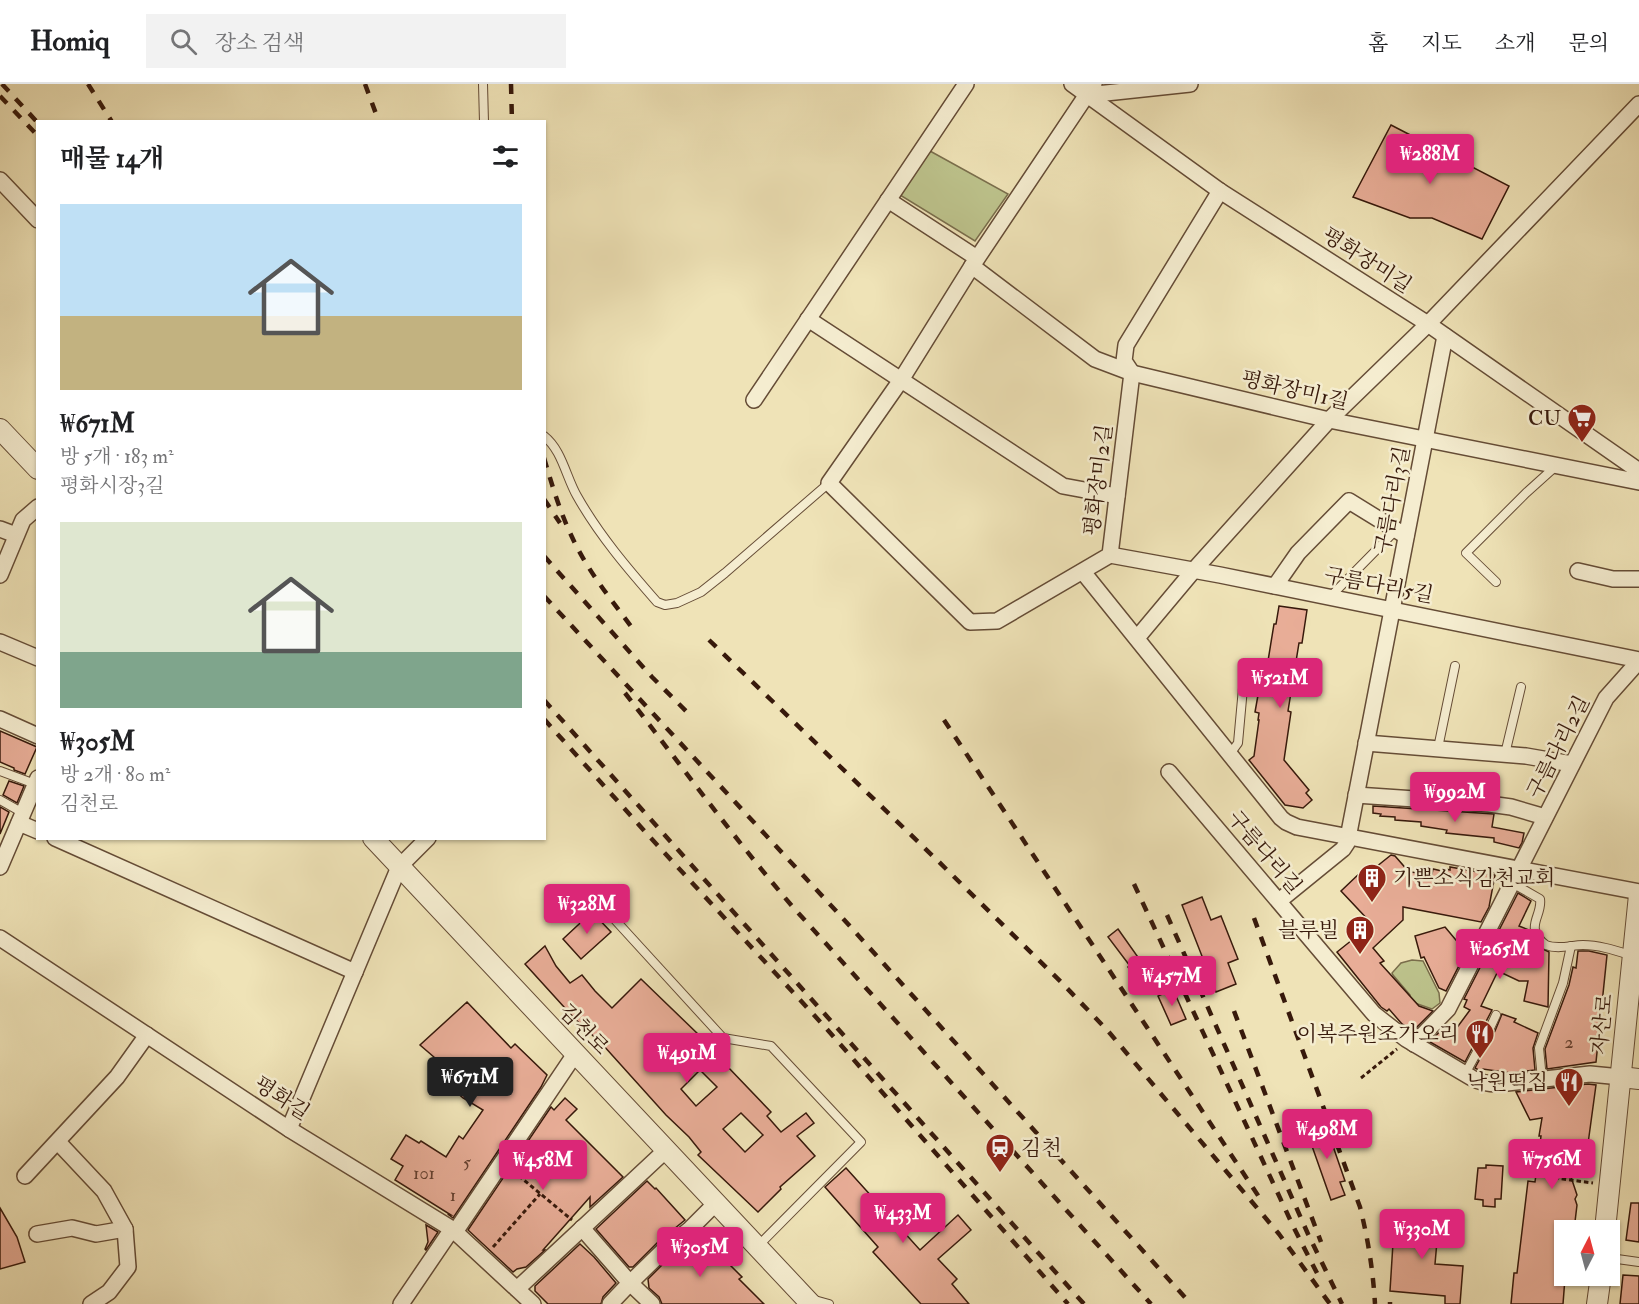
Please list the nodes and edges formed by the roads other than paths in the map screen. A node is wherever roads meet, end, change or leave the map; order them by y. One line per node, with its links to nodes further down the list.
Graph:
1 (483, 84): 7 (lane)
2 (966, 84): 10 (street)
3 (1072, 84): 5 (street, 평화장미길)
4 (1190, 84): 5 (street)
5 (1091, 89): 9 (street, 평화장미길); 12 (street)
6 (1639, 104): 14 (street)
7 (484, 120)
8 (0, 180): 11 (street)
9 (1220, 191): 14 (street, 평화장미길); 16 (street, 평화장미2길)
10 (888, 200): 12 (street, 평화장미1길); 13 (street)
11 (36, 218)
12 (974, 262): 16 (street, 평화장미1길); 17 (street)
13 (808, 319): 17 (street); 18 (street)
14 (1428, 324): 15 (street, 평화장미길); 19 (street)
15 (1445, 336): 22 (street, 구름다리3길); 25 (street, 평화장미길)
16 (1132, 374): 19 (street, 평화장미1길); 28 (street, 평화장미2길)
17 (901, 380): 27 (street); 28 (street)
18 (754, 400)
19 (1329, 420): 22 (street, 평화장미1길); 34 (street)
20 (0, 429): 24 (street)
21 (546, 437): 27 (lane)
22 (1425, 439): 23 (street, 평화장미1길); 31 (street, 구름다리3길)
23 (1557, 465): 26 (street, 평화장미1길); 39 (lane)
24 (36, 468)
25 (1639, 471)
26 (1639, 482)
27 (829, 483): 36 (street, 평화장미2길)
28 (1117, 496): 33 (street, 평화장미2길)
29 (36, 509): 32 (street)
30 (0, 529): 32 (street)
31 (1401, 533): 40 (street); 41 (lane); 42 (street, 구름다리3길)
32 (16, 535): 37 (street)
33 (1110, 555): 34 (street, 구름다리5길); 36 (street, 평화장미2길)
34 (1194, 570): 40 (street, 구름다리5길); 43 (street)
35 (1578, 571): 38 (street)
36 (1083, 572): 43 (street)
37 (0, 574)
38 (1639, 579)
39 (1496, 582)
40 (1275, 586): 41 (street, 구름다리5길)
41 (1330, 597): 42 (street, 구름다리5길)
42 (1392, 609): 46 (street, 구름다리5길); 52 (street, 구름다리3길)
43 (1137, 638): 54 (street)
44 (0, 642): 45 (street)
45 (36, 657)
46 (1639, 660): 56 (street, 구름다리2길)
47 (1455, 666): 53 (lane)
48 (1521, 687): 55 (lane)
49 (1243, 688): 54 (lane)
50 (0, 719): 51 (street)
51 (36, 735)
52 (1366, 743): 53 (street); 60 (street, 구름다리3길)
53 (1438, 748): 55 (street)
54 (1230, 754): 65 (street)
55 (1505, 754): 56 (street)
56 (1572, 764): 62 (street, 구름다리2길)
57 (0, 771): 59 (lane)
58 (1169, 772): 72 (street, 구름다리길)
59 (36, 781): 63 (street)
60 (1356, 795): 62 (street); 65 (street, 구름다리3길)
61 (0, 800): 63 (lane)
62 (1545, 817): 71 (street, 구름다리2길)
63 (21, 818): 64 (street); 69 (street)
64 (36, 829)
65 (1348, 836): 71 (street); 72 (street, 구름다리3길)
66 (58, 840): 78 (street)
67 (375, 840): 70 (street, 김천로)
68 (426, 840): 70 (street)
69 (2, 857)
70 (399, 867): 78 (street); 82 (street, 김천로)
71 (1516, 876): 73 (street); 76 (lane); 81 (street, 구름다리2길)
72 (1279, 901): 81 (street, 구름다리길)
73 (1639, 903): 77 (street, 자산로)
74 (606, 910): 96 (lane)
75 (0, 938): 80 (street, 평화길)
76 (1571, 946): 77 (lane); 85 (lane)
77 (1633, 956): 84 (street, 자산로)
78 (355, 972): 86 (street)
79 (1496, 1015): 83 (lane)
80 (147, 1035): 86 (street, 평화길); 87 (street)
81 (1410, 1041): 83 (street, 구름다리길)
82 (575, 1054): 88 (street, 김천로); 94 (street)
83 (1465, 1074): 85 (street, 구름다리길)
84 (1630, 1078): 85 (street, 구름다리길); 91 (street, 자산로)
85 (1542, 1079)
86 (289, 1128): 94 (street, 평화길)
87 (58, 1142): 89 (street); 93 (street)
88 (666, 1150): 90 (street, 김천로); 92 (street)
89 (25, 1176)
90 (717, 1203): 96 (street, 김천로); 99 (street)
91 (1606, 1220)
92 (576, 1224): 99 (street); 101 (street)
93 (125, 1229): 95 (street); 103 (street)
94 (453, 1230): 101 (street, 평화길); 104 (street)
95 (37, 1234)
96 (758, 1247): 102 (street, 김천로)
97 (1620, 1259): 98 (lane)
98 (1639, 1262)
99 (630, 1283): 106 (street); 107 (street)
100 (1599, 1286): 109 (street)
101 (517, 1289): 105 (street, 평화길)
102 (808, 1301): 108 (lane)
103 (91, 1304)
104 (400, 1304)
105 (532, 1304)
106 (610, 1304)
107 (652, 1304)
108 (830, 1304)
109 (1598, 1304)

